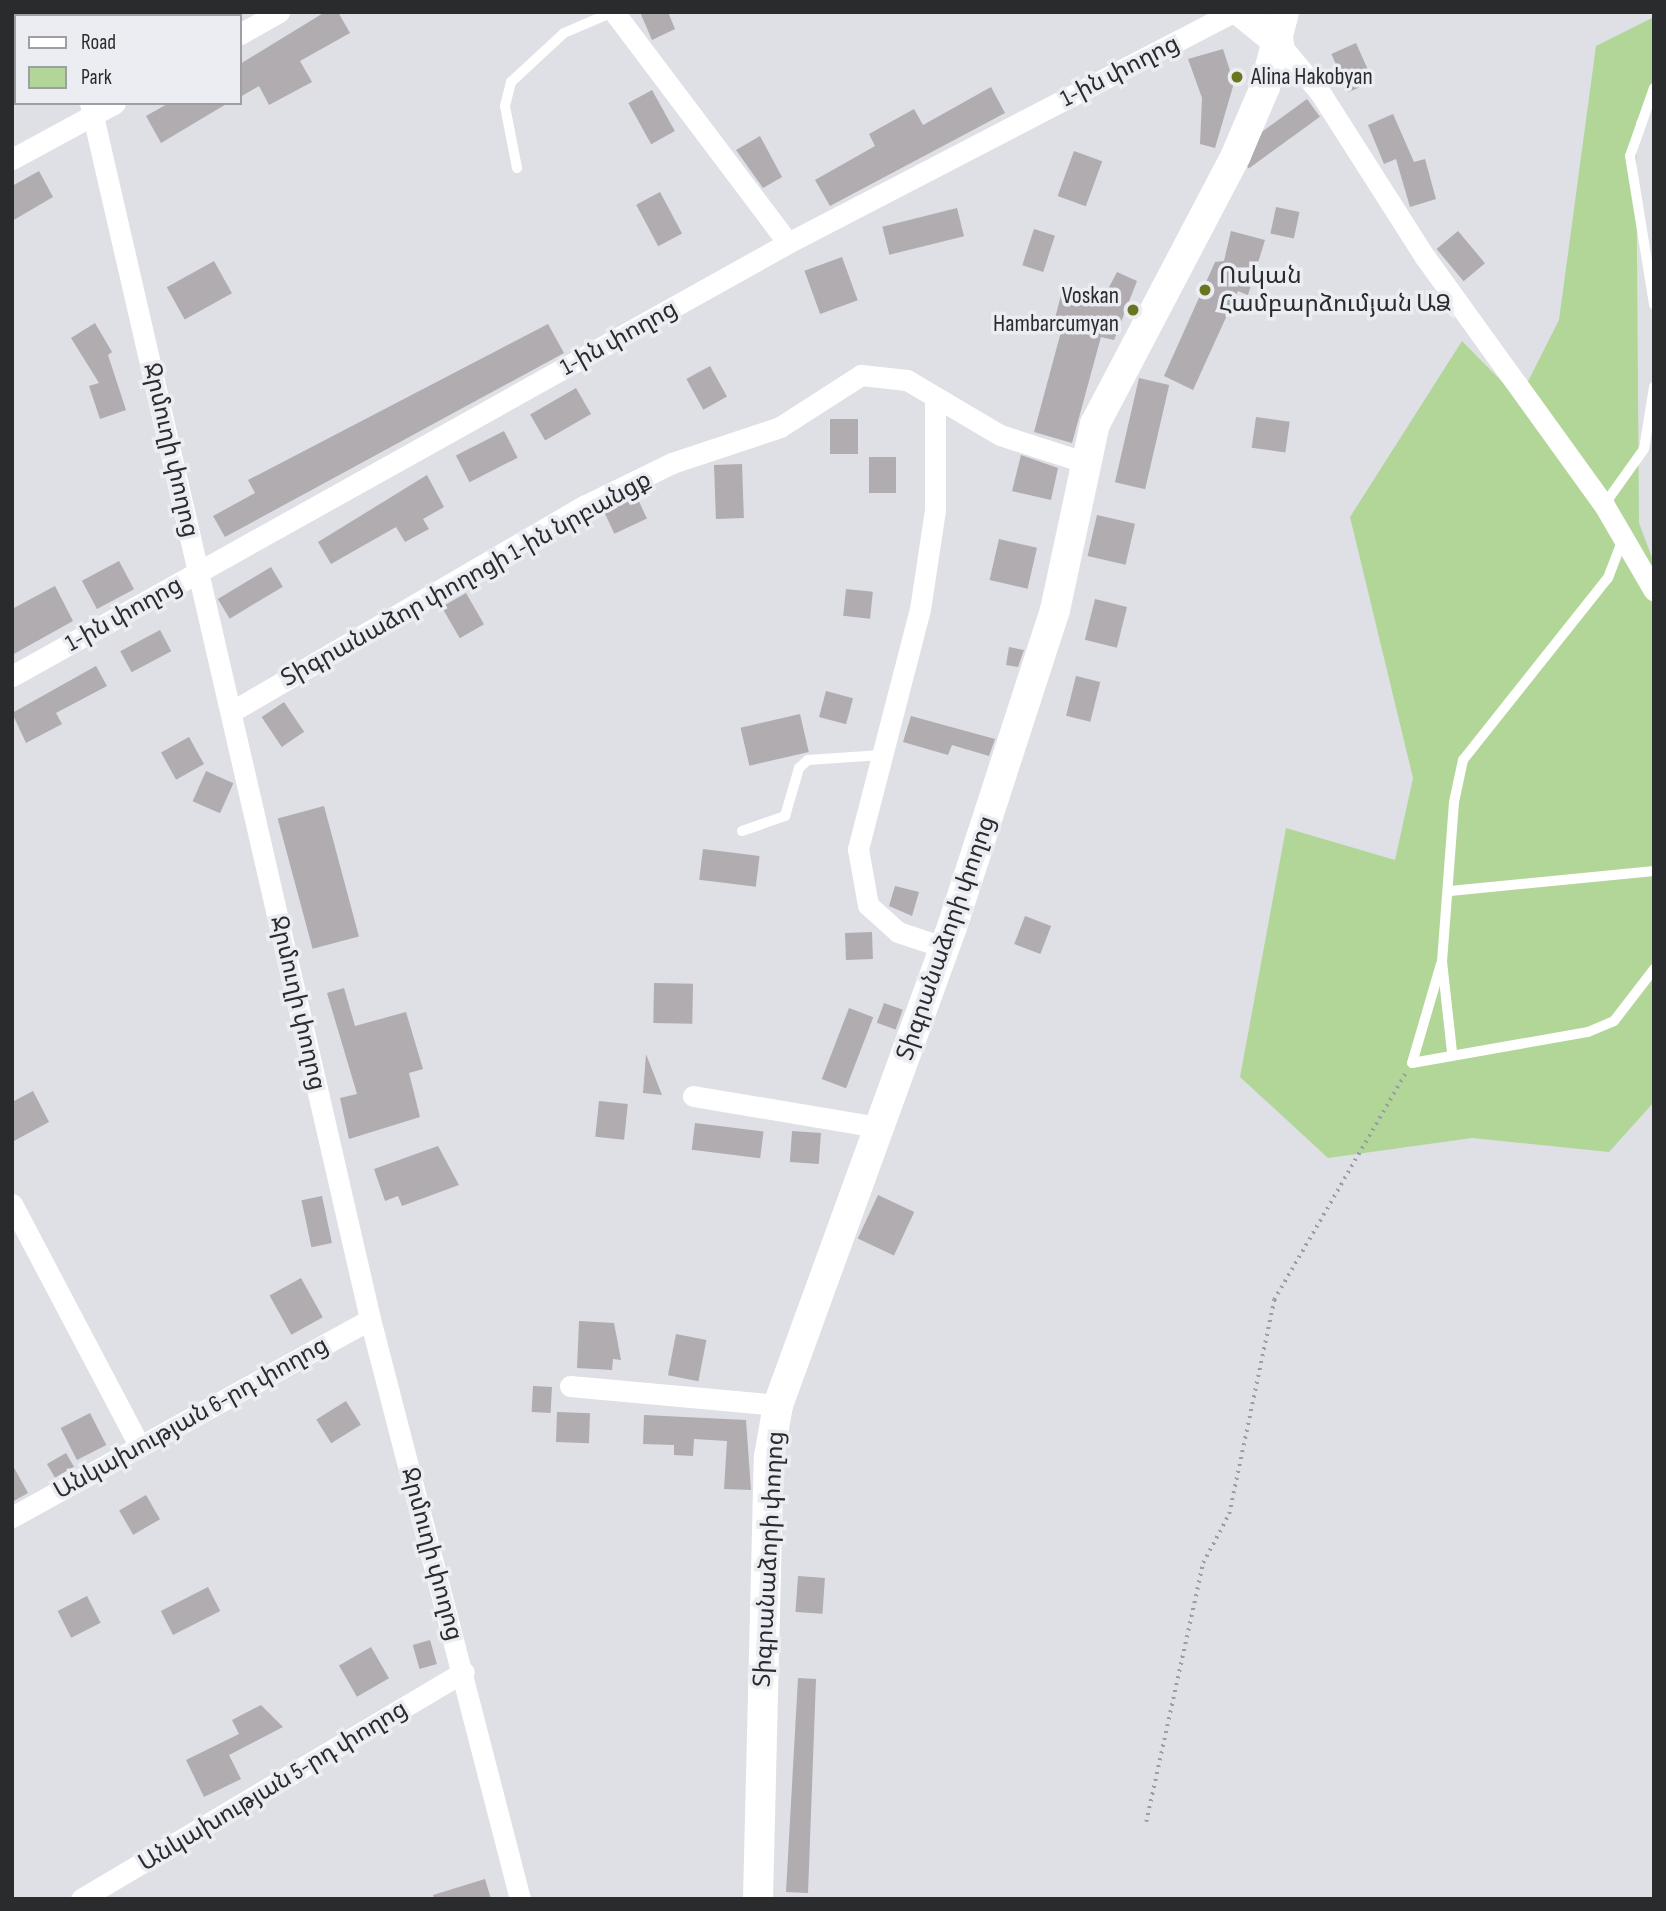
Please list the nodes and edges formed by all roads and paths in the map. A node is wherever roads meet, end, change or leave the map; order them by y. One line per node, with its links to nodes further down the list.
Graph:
1 (279, 12): 6 (street)
2 (613, 12): 11 (lane); 12 (street)
3 (1233, 12): 12 (street, 1-ին փողոց)
4 (1241, 12): 7 (main road)
5 (1284, 12): 7 (main road, Տիգրանաձորի փողոց)
6 (242, 33)
7 (1279, 43): 16 (main road, Տիգրանաձորի փողոց); 17 (street)
8 (1654, 88): 13 (lane)
9 (92, 109): 10 (street); 19 (street, Ջրմուղի փողոց)
10 (12, 159)
11 (517, 168)
12 (788, 243): 19 (street, 1-ին փողոց)
13 (1654, 305)
14 (1654, 387): 17 (lane)
15 (935, 401): 16 (street, Տիգրանաձոր փողոցի 1-ին նրբանցք); 22 (street, Տիգրանաձոր փողոցի 1-ին նրբանցք); 23 (street)
16 (1084, 462): 27 (main road, Տիգրանաձորի փողոց)
17 (1604, 505): 18 (street)
18 (1623, 538): 20 (street); 26 (lane)
19 (199, 572): 21 (street, 1-ին փողոց); 22 (street, Ջրմուղի փողոց)
20 (1654, 591)
21 (12, 676)
22 (231, 712): 35 (street, Ջրմուղի փողոց)
23 (881, 755): 24 (lane); 27 (street)
24 (742, 831)
25 (1654, 871): 26 (lane)
26 (1450, 891): 28 (lane)
27 (946, 948): 33 (main road, Տիգրանաձորի փողոց)
28 (1442, 962): 30 (lane); 31 (lane)
29 (1654, 969): 30 (lane)
30 (1452, 1052): 31 (lane)
31 (1412, 1063): 41 (path)
32 (693, 1096): 33 (street)
33 (878, 1127): 37 (main road, Տիգրանաձորի փողոց)
34 (12, 1204): 38 (street)
35 (370, 1319): 38 (street, Անկախության 6-րդ փողոց); 40 (street, Ջրմուղի փողոց)
36 (570, 1386): 37 (street)
37 (778, 1405): 44 (main road, Տիգրանաձորի փողոց)
38 (139, 1445): 39 (street, Անկախության 6-րդ փողոց)
39 (12, 1517)
40 (464, 1672): 42 (street, Անկախության 5-րդ փողոց); 43 (street, Ջրմուղի փողոց)
41 (1146, 1822)
42 (81, 1899)
43 (520, 1899)
44 (758, 1899)

